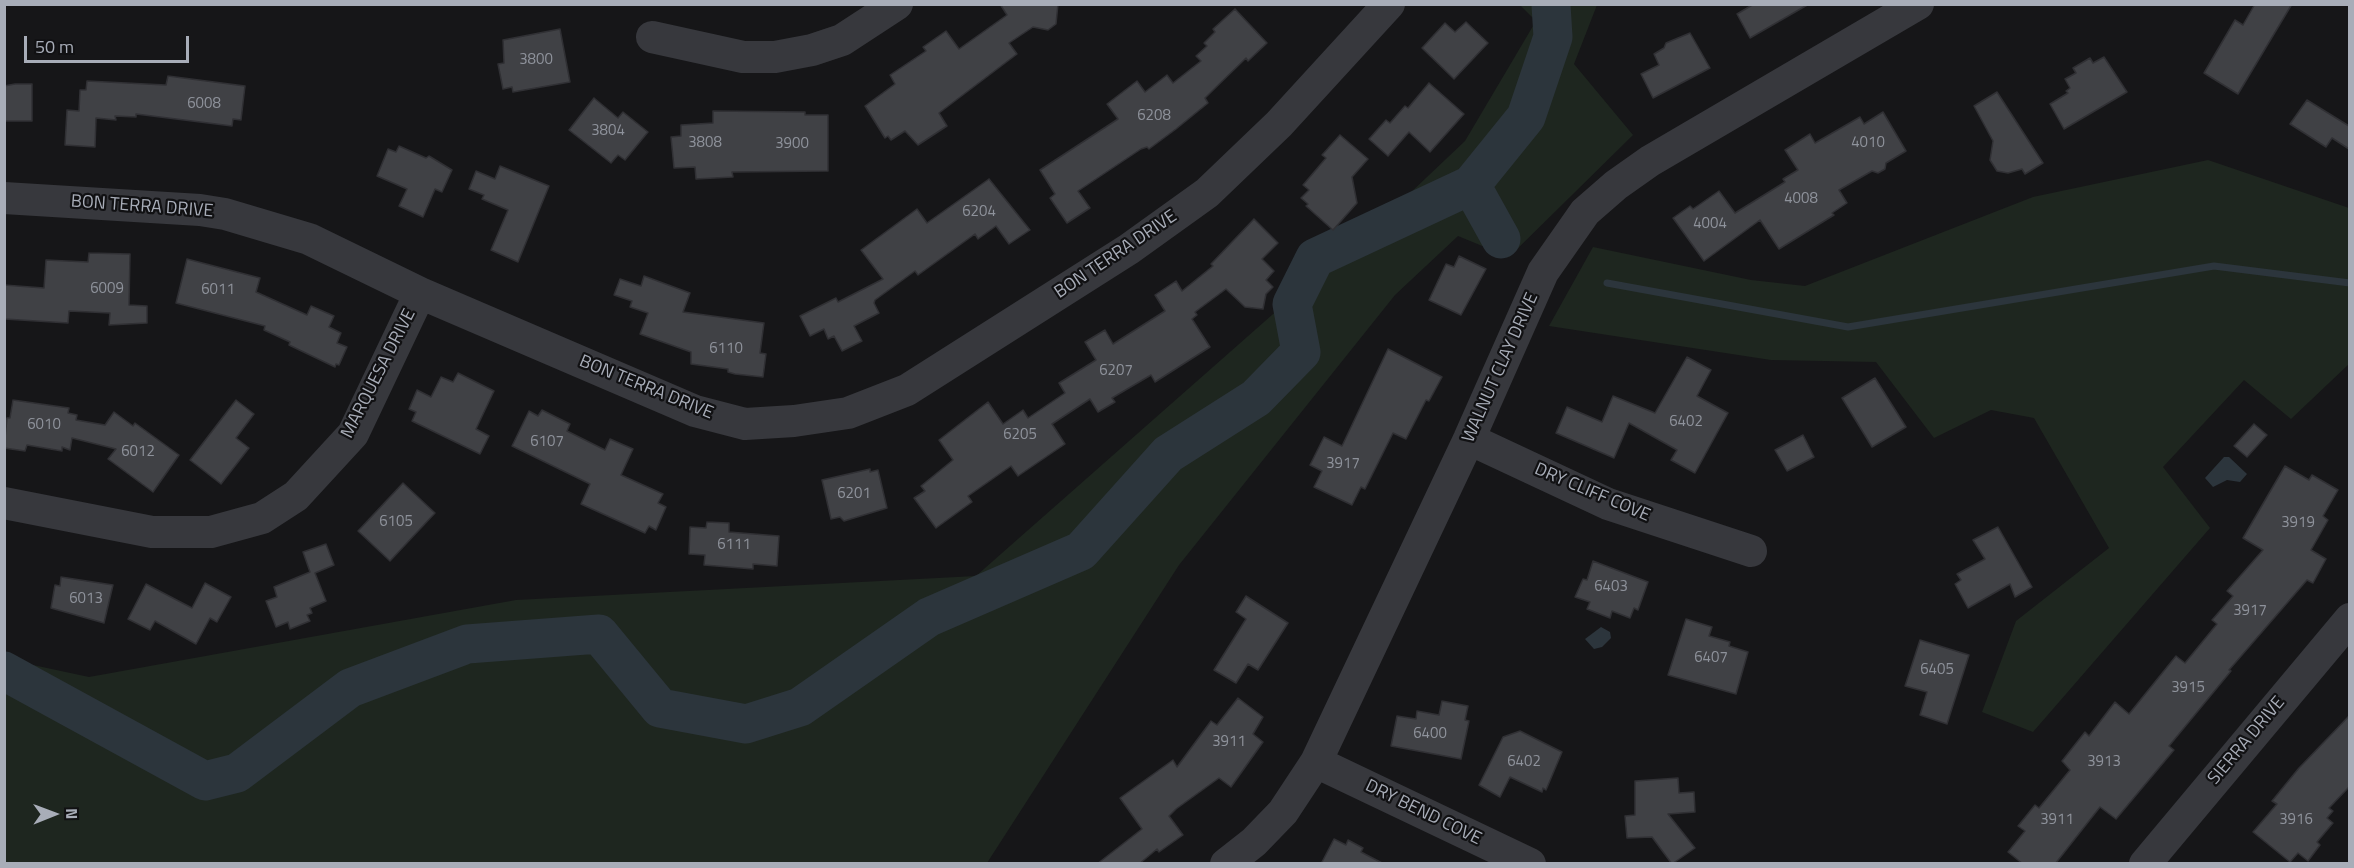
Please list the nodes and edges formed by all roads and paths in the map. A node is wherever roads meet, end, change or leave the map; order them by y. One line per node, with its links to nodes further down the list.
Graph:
1 (897, 4): 4 (street)
2 (1389, 4): 6 (street, BON TERRA DRIVE)
3 (1918, 4): 7 (street, WALNUT CLAY DRIVE)
4 (652, 37)
5 (4, 198): 6 (street, BON TERRA DRIVE)
6 (420, 293): 8 (street, MARQUESA DRIVE)
7 (1469, 440): 9 (street, DRY CLIFF COVE); 11 (street, WALNUT CLAY DRIVE)
8 (4, 503)
9 (1751, 551)
10 (2349, 619): 14 (street, SIERRA DRIVE)
11 (1316, 762): 12 (street, WALNUT CLAY DRIVE); 13 (street, DRY BEND COVE)
12 (1226, 864)
13 (1530, 864)
14 (2145, 864)

